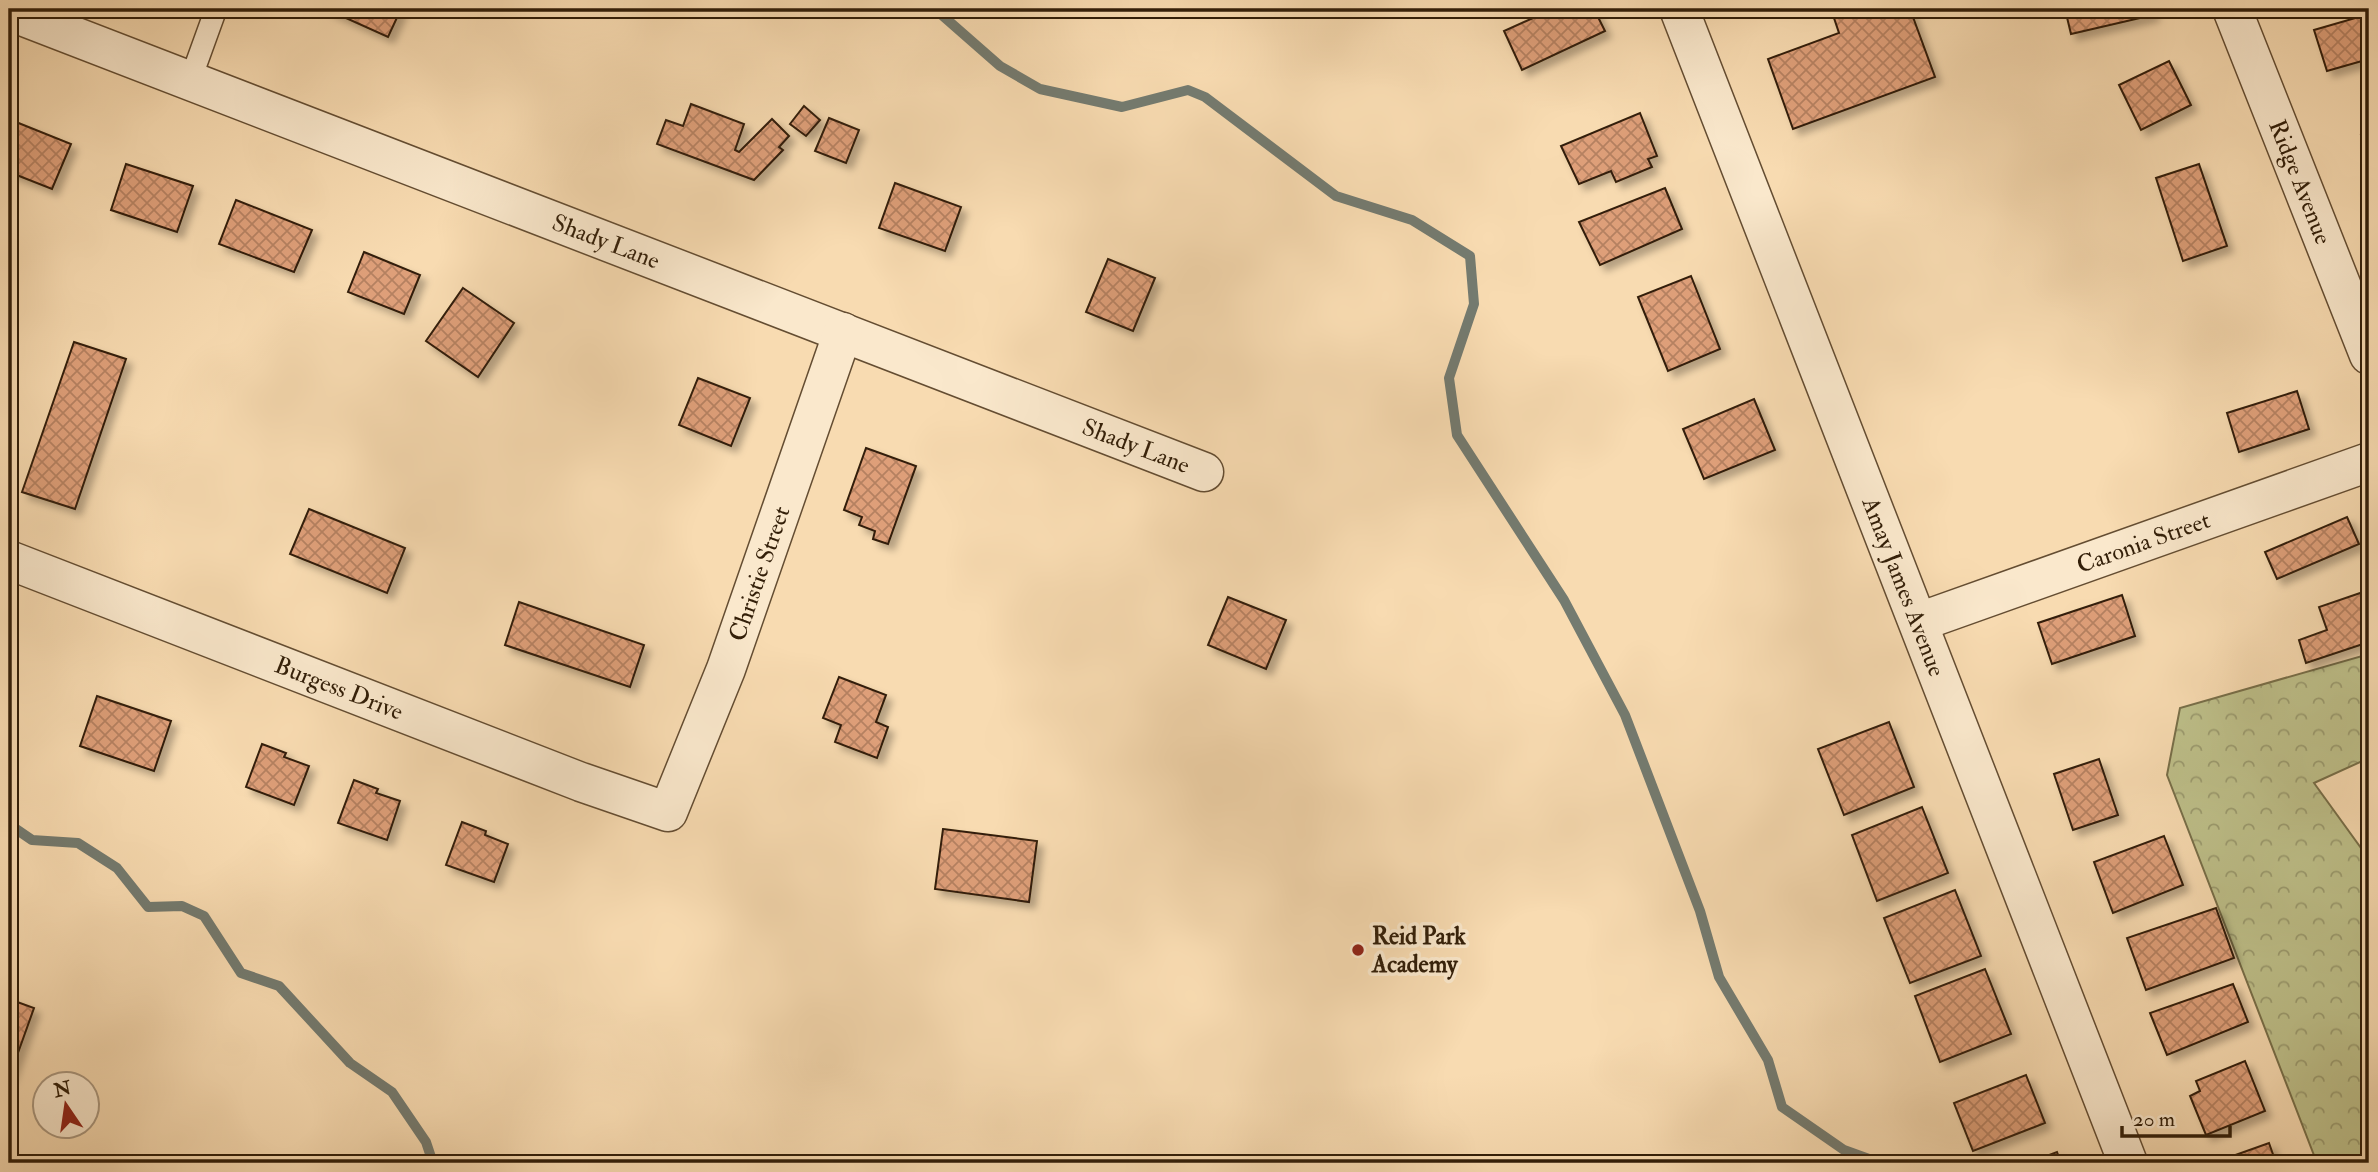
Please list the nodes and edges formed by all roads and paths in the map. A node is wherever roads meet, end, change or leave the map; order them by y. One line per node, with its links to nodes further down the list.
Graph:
1 (216, 9): 5 (lane)
2 (1679, 9): 11 (street, Amay James Avenue)
3 (2232, 9): 7 (street, Ridge Avenue)
4 (9, 11): 5 (street, Shady Lane)
5 (190, 81): 6 (street, Shady Lane)
6 (843, 332): 9 (street, Shady Lane); 12 (street, Christie Street)
7 (2369, 355)
8 (2369, 462): 11 (street, Caronia Street)
9 (1204, 472)
10 (9, 560): 12 (street, Burgess Drive)
11 (1919, 622): 13 (street, Amay James Avenue)
12 (668, 812)
13 (2128, 1163)

